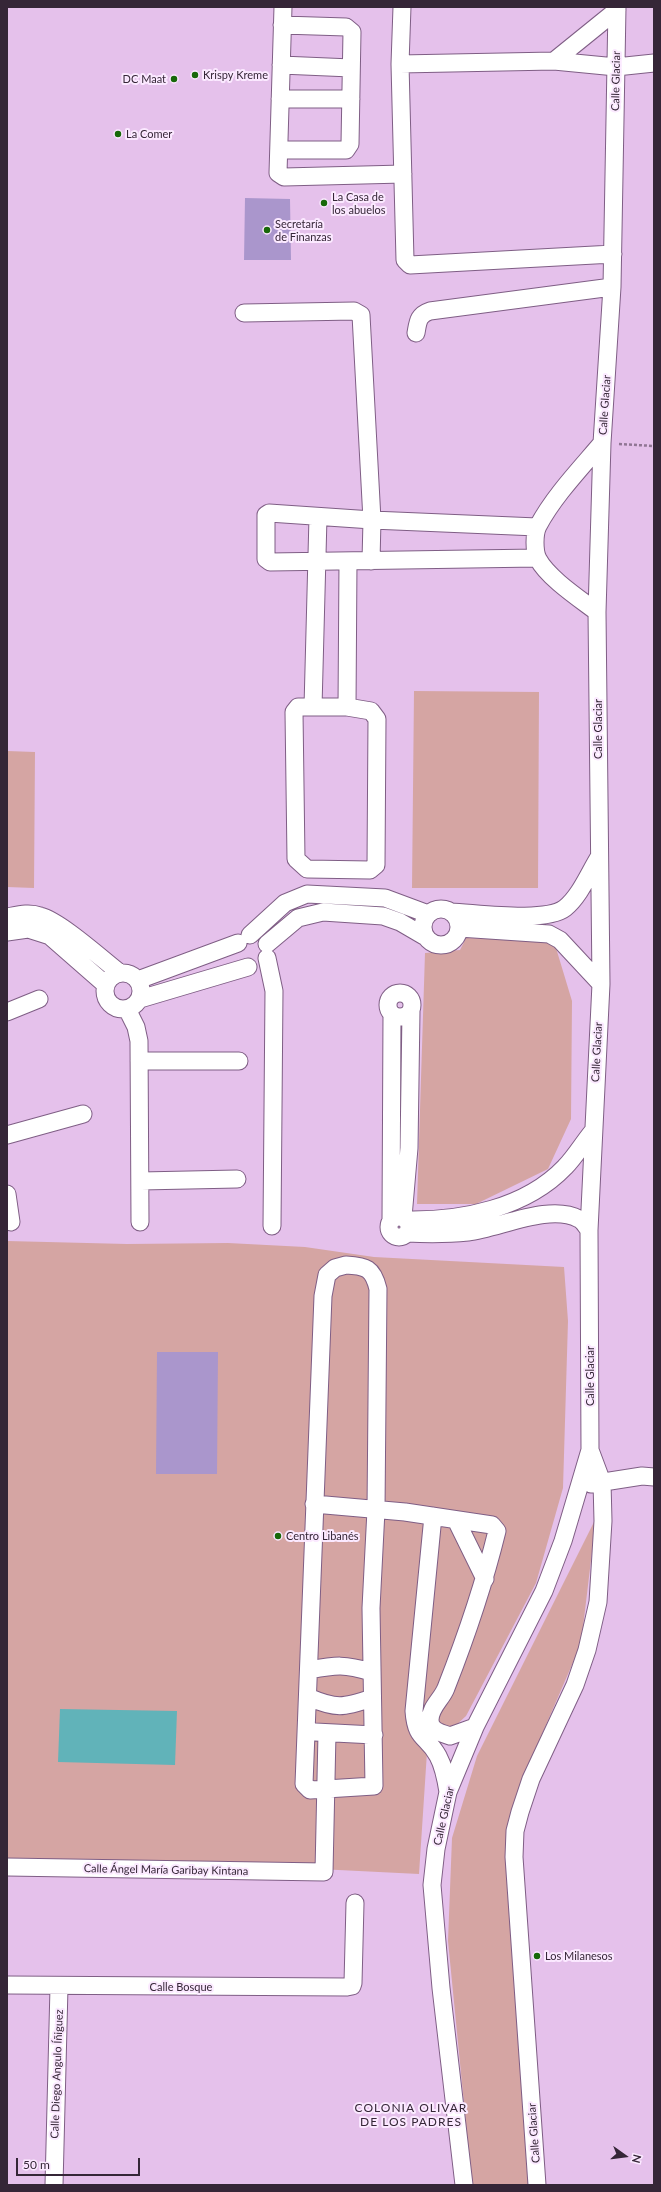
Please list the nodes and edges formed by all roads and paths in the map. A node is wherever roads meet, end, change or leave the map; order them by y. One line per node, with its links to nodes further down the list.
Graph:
1 (283, 7): 4 (street)
2 (402, 7): 7 (street)
3 (617, 8): 5 (street); 9 (street, Calle Glaciar)
4 (282, 25): 8 (street); 10 (street)
5 (554, 61): 7 (street); 9 (street)
6 (654, 63): 9 (street)
7 (400, 64): 14 (street)
8 (281, 65): 10 (street); 11 (street)
9 (616, 67): 15 (street, Calle Glaciar)
10 (351, 68): 12 (street)
11 (280, 99): 12 (street); 13 (street)
12 (351, 99): 13 (street)
13 (279, 150): 14 (street)
14 (403, 174): 15 (street)
15 (613, 254): 16 (street, Calle Glaciar)
16 (612, 287): 18 (street); 19 (street, Calle Glaciar)
17 (244, 313): 22 (street)
18 (416, 333)
19 (602, 443): 20 (path); 23 (street); 28 (street, Calle Glaciar)
20 (654, 446)
21 (318, 517): 22 (street); 27 (street); 27 (street)
22 (372, 520): 23 (street); 26 (street)
23 (537, 527): 24 (street)
24 (537, 558): 26 (street); 28 (street)
25 (348, 561): 26 (street); 27 (street); 30 (street)
26 (371, 561)
27 (317, 562): 29 (street)
28 (597, 612): 31 (street, Calle Glaciar)
29 (313, 707): 30 (street); 30 (street)
30 (347, 708)
31 (599, 856): 32 (street); 43 (street, Calle Glaciar)
32 (451, 912): 33 (street); 35 (street)
33 (428, 914): 37 (street); 38 (street)
34 (7, 917): 41 (street)
35 (459, 928): 37 (street); 43 (street)
36 (7, 932): 44 (street)
37 (424, 936): 39 (street)
38 (244, 939): 39 (street); 40 (street); 42 (street)
39 (267, 951): 40 (street); 68 (street)
40 (248, 967): 46 (street)
41 (120, 973): 42 (street); 44 (street)
42 (138, 980): 46 (street)
43 (601, 984): 55 (street, Calle Glaciar)
44 (106, 985): 46 (street)
45 (39, 999): 48 (street)
46 (133, 1004): 50 (street)
47 (411, 1011): 49 (street); 49 (street); 53 (street)
48 (7, 1012)
49 (392, 1014): 52 (street)
50 (139, 1061): 51 (street); 61 (street)
51 (239, 1061)
52 (392, 1072): 53 (street); 57 (street)
53 (410, 1073): 58 (street)
54 (83, 1114): 56 (street)
55 (593, 1131): 63 (street); 69 (street, Calle Glaciar)
56 (7, 1135)
57 (391, 1147): 58 (street); 59 (street)
58 (409, 1148): 59 (street)
59 (399, 1178): 67 (street)
60 (237, 1179): 61 (street)
61 (141, 1181): 66 (street)
62 (7, 1194): 65 (street)
63 (516, 1201): 64 (street); 67 (street)
64 (524, 1217): 67 (street); 69 (street)
65 (11, 1222)
66 (140, 1222)
67 (402, 1223)
68 (272, 1226)
69 (589, 1230): 70 (street, Calle Glaciar)
70 (590, 1450): 72 (street, Calle Glaciar); 73 (street, Calle Glaciar)
71 (654, 1477): 72 (street)
72 (602, 1482): 73 (street); 98 (street, Calle Glaciar)
73 (579, 1487): 84 (street, Calle Glaciar)
74 (314, 1504): 75 (street); 75 (street); 79 (street)
75 (376, 1510): 76 (street); 80 (street)
76 (433, 1516): 77 (street); 83 (street)
77 (456, 1520): 78 (street); 78 (street)
78 (485, 1579): 83 (street)
79 (310, 1670): 80 (street); 81 (street)
80 (371, 1672): 82 (street)
81 (308, 1697): 82 (street); 85 (street)
82 (372, 1698): 87 (street)
83 (422, 1722): 88 (street); 89 (street)
84 (475, 1727): 88 (street); 91 (street, Calle Glaciar)
85 (307, 1732): 86 (street); 90 (street)
86 (327, 1733): 87 (street); 90 (street)
87 (374, 1736): 90 (street)
88 (450, 1736): 89 (street)
89 (437, 1754): 91 (street)
90 (325, 1789): 92 (street, Calle Ángel María Garibay Kintana)
91 (448, 1792): 97 (street, Calle Glaciar)
92 (7, 1867)
93 (355, 1903): 95 (street, Calle Bosque)
94 (7, 1985): 95 (street, Calle Bosque)
95 (59, 1987): 96 (street, Calle Diego Angulo Íñiguez)
96 (54, 2185)
97 (464, 2185)
98 (537, 2185)

